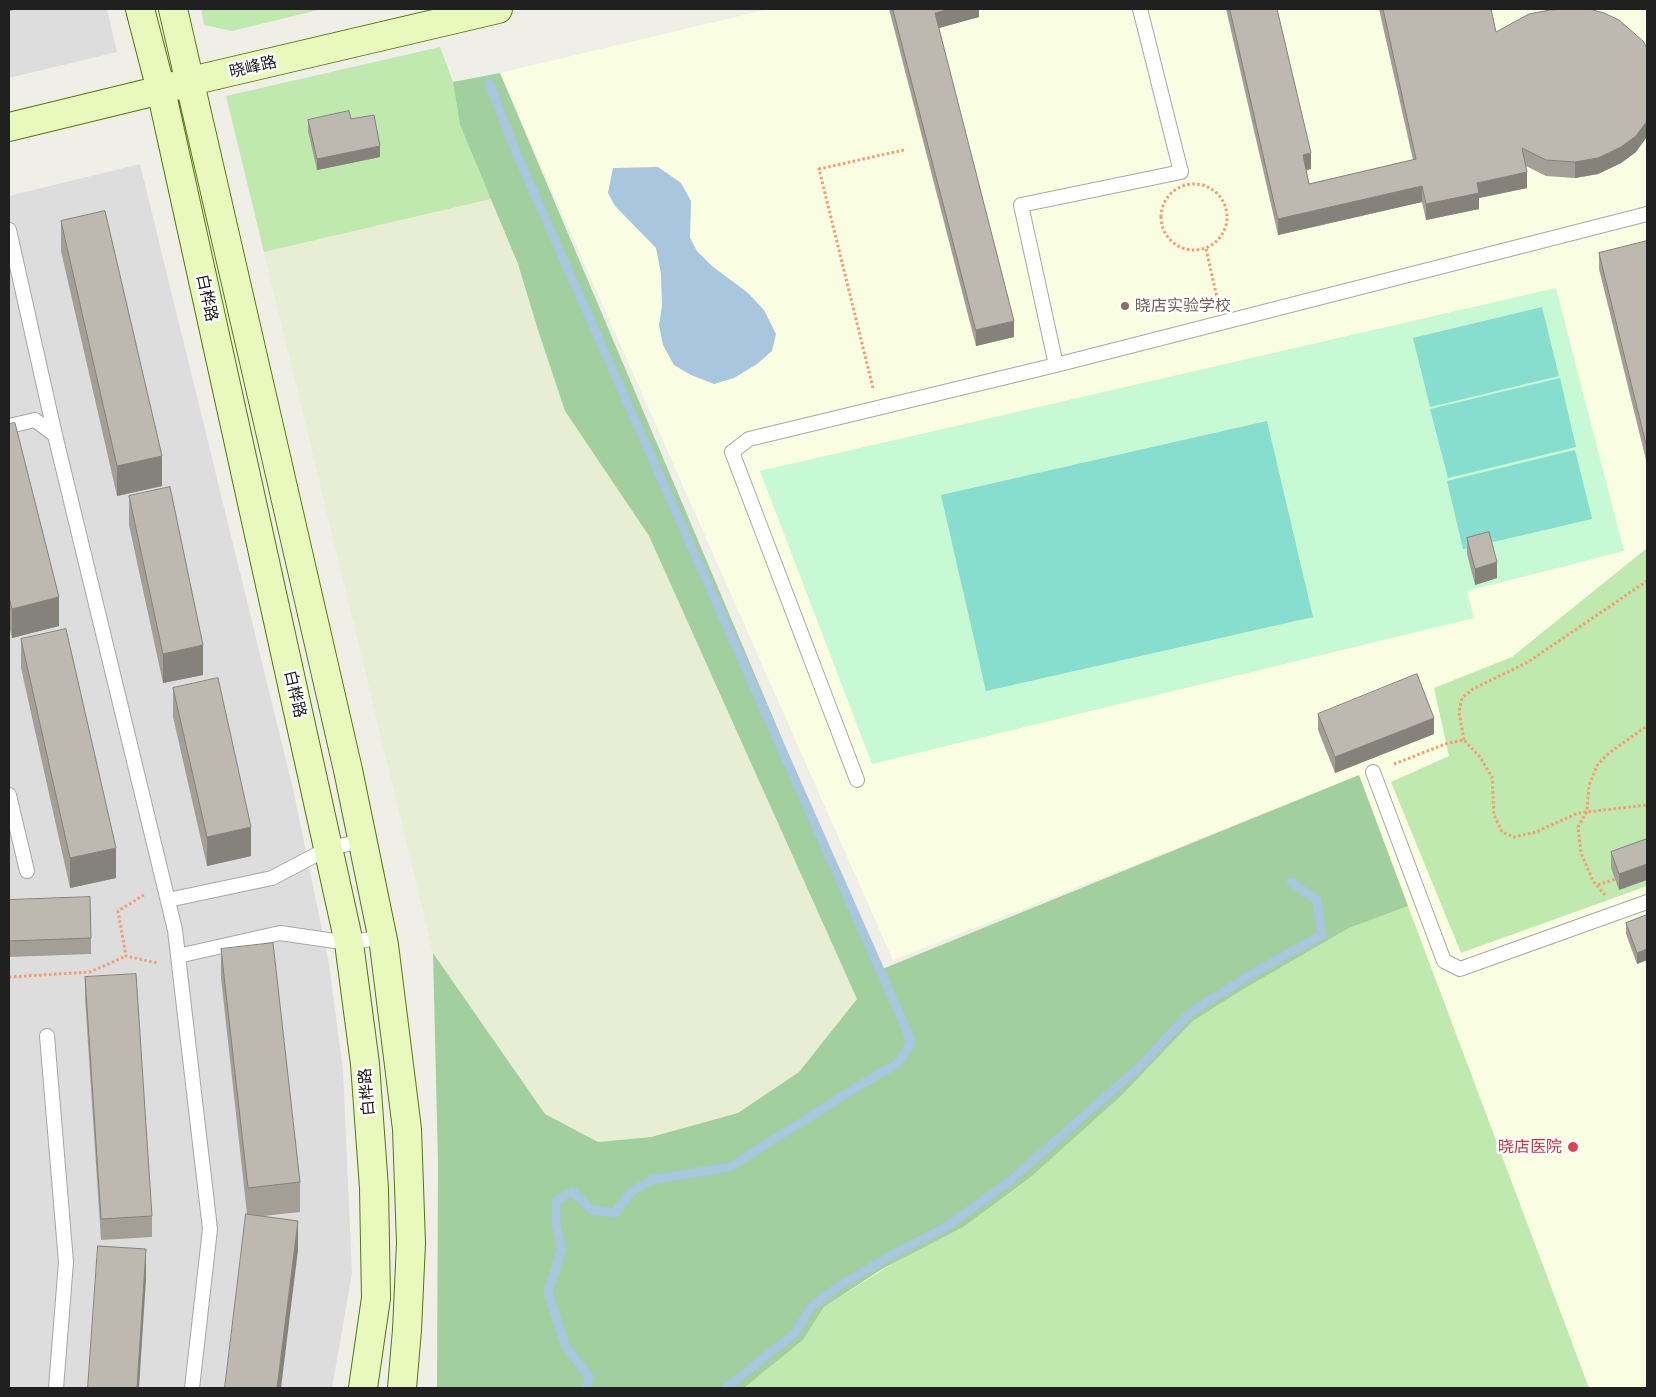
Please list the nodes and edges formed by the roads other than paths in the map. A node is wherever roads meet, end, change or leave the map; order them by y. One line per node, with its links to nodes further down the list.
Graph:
1 (140, 9): 6 (street, 白桦路)
2 (173, 9): 5 (street, 白桦路)
3 (498, 9): 5 (street, 晓峰路)
4 (1140, 9): 10 (lane)
5 (191, 81): 6 (street, 晓峰路); 16 (street, 白桦路)
6 (161, 90): 7 (street, 晓峰路); 17 (street, 白桦路)
7 (9, 127)
8 (1647, 214): 10 (lane)
9 (9, 230): 12 (lane)
10 (1056, 365): 14 (lane)
11 (9, 426): 12 (lane)
12 (54, 435): 19 (lane)
13 (1373, 772): 20 (lane)
14 (857, 780)
15 (9, 795): 18 (lane)
16 (363, 841): 17 (lane); 21 (street, 白桦路)
17 (329, 848): 19 (lane); 22 (street, 白桦路)
18 (27, 871)
19 (168, 900): 23 (lane)
20 (1647, 902)
21 (382, 937): 22 (lane); 28 (street, 白桦路)
22 (349, 942): 23 (lane); 27 (street, 白桦路)
23 (179, 962): 26 (lane)
24 (47, 1036): 25 (lane)
25 (56, 1388)
26 (192, 1388)
27 (363, 1388)
28 (402, 1388)

